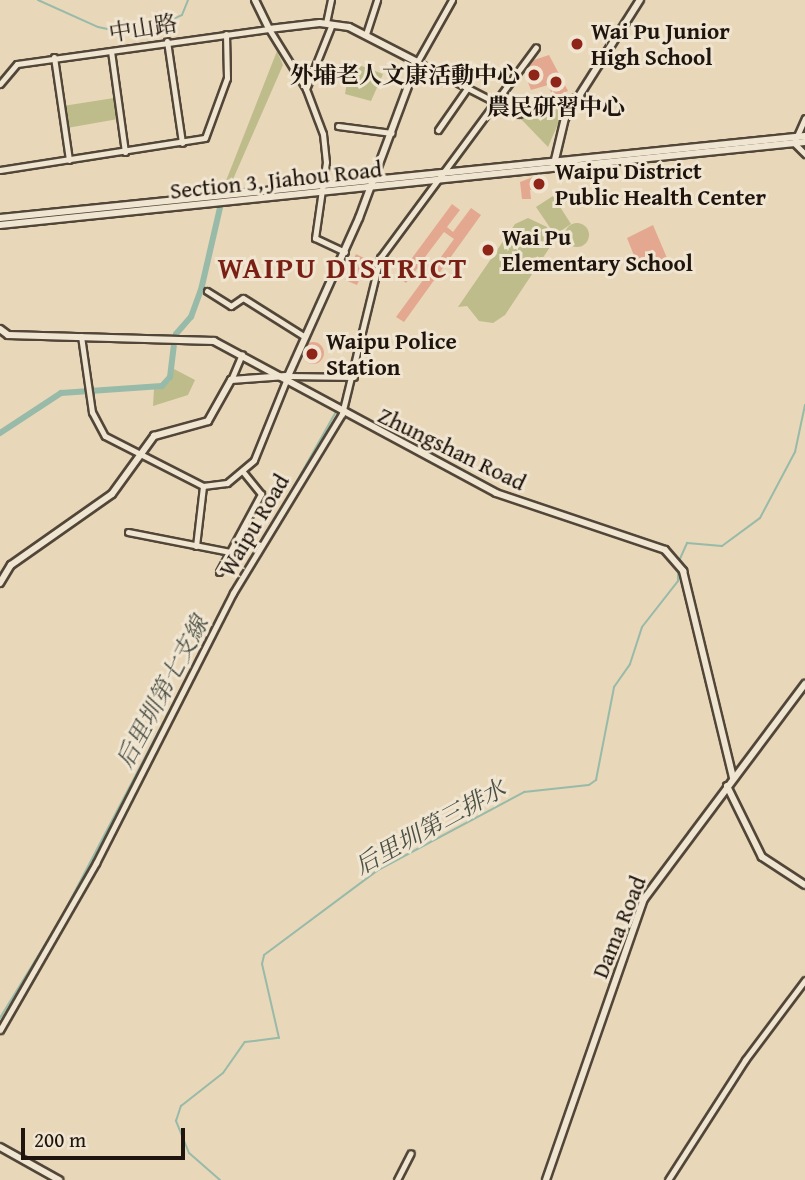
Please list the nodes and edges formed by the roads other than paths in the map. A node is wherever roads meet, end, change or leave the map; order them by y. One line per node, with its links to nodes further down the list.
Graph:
1 (255, 0): 7 (street)
2 (331, 0): 6 (street)
3 (377, 0): 9 (street)
4 (452, 0): 14 (street)
5 (640, 0): 18 (street)
6 (329, 23): 7 (street, 中山路); 9 (street, 中山路); 17 (street)
7 (269, 29): 8 (street, 中山路); 17 (street)
8 (226, 34): 10 (street, 中山路); 27 (street)
9 (366, 34): 14 (street, 中山路)
10 (167, 41): 12 (street, 中山路); 27 (street)
11 (536, 47): 19 (street, Waipu Road)
12 (111, 51): 13 (street, 中山路); 28 (street)
13 (54, 57): 15 (street, 中山路); 30 (street)
14 (418, 62): 16 (street); 23 (street)
15 (0, 84)
16 (468, 87): 19 (street); 22 (street)
17 (306, 89): 36 (street)
18 (580, 96): 19 (street); 31 (street)
19 (493, 103): 33 (street, Waipu Road)
20 (805, 118): 25 (street)
21 (338, 126): 23 (street)
22 (438, 130)
23 (392, 133): 35 (street)
24 (805, 136): 25 (street)
25 (794, 140): 26 (street); 29 (street); 31 (street)
26 (805, 142)
27 (182, 143): 28 (street)
28 (125, 152): 30 (street)
29 (805, 154)
30 (69, 160): 32 (street)
31 (554, 166): 33 (street, Section 3, Jiahou Road); 34 (street, Section 3, Jiahou Road)
32 (0, 170)
33 (440, 174): 34 (street, Waipu Road); 35 (street, Section 3, Jiahou Road)
34 (433, 183): 35 (street, Section 3, Jiahou Road); 46 (street, Waipu Road)
35 (372, 184): 36 (street, Section 3, Jiahou Road); 39 (street)
36 (324, 190): 37 (street, Section 3, Jiahou Road); 38 (street, Section 3, Jiahou Road); 39 (street)
37 (0, 218)
38 (0, 226)
39 (345, 252): 43 (street)
40 (207, 291): 43 (street)
41 (0, 329): 42 (street, Zhungshan Road)
42 (81, 336): 44 (street, Zhungshan Road); 49 (street)
43 (306, 337): 45 (street)
44 (242, 353): 45 (street, Zhungshan Road); 47 (street)
45 (288, 376): 46 (street); 47 (street); 48 (street, Zhungshan Road); 50 (street)
46 (354, 377): 48 (street, Waipu Road)
47 (231, 380): 49 (street)
48 (342, 414): 58 (street, Zhungshan Road); 62 (street, Waipu Road)
49 (141, 457): 51 (street); 56 (street)
50 (243, 472): 51 (street); 54 (street)
51 (203, 486): 53 (street)
52 (128, 532): 53 (street)
53 (197, 547): 54 (street)
54 (230, 552): 55 (street)
55 (219, 572)
56 (0, 583)
57 (805, 684): 58 (street, Dama Road)
58 (733, 778): 59 (street, Dama Road)
59 (727, 786): 60 (street); 67 (street, Dama Road)
60 (805, 885)
61 (805, 980): 68 (street)
62 (0, 1030)
63 (0, 1146): 65 (street)
64 (411, 1153): 66 (street)
65 (59, 1180)
66 (397, 1180)
67 (546, 1180)
68 (668, 1180)

